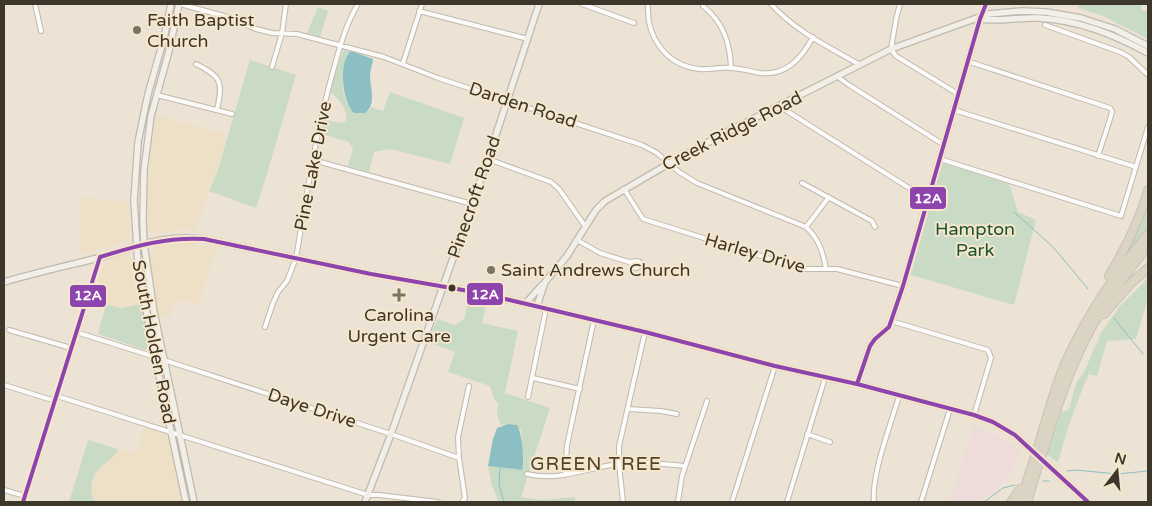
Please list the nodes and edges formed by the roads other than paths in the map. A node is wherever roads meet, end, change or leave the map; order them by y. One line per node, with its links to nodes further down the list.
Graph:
1 (35, 4): 19 (street)
2 (171, 4): 62 (main road, South Holden Road)
3 (179, 4): 20 (street, Darden Road); 36 (main road, South Holden Road)
4 (286, 4): 20 (street)
5 (358, 4): 23 (street, Pine Lake Drive)
6 (422, 4): 14 (street)
7 (539, 4): 22 (main road, Pinecroft Road)
8 (582, 4): 17 (street)
9 (648, 4): 32 (street)
10 (771, 4): 21 (street)
11 (900, 4): 25 (street)
12 (988, 4): 15 (main road); 16 (main road)
13 (703, 6): 32 (street)
14 (419, 11): 22 (street); 28 (street)
15 (998, 13): 16 (main road, Creek Ridge Road); 24 (main road, Creek Ridge Road)
16 (980, 19): 25 (main road, Creek Ridge Road); 26 (main road, Creek Ridge Road); 27 (main road)
17 (634, 23)
18 (1045, 26): 33 (street)
19 (42, 30)
20 (282, 33): 23 (street, Darden Road); 31 (street)
21 (813, 38): 30 (street); 32 (street)
22 (528, 39): 37 (main road, Pinecroft Road)
23 (340, 45): 28 (street, Darden Road); 46 (street, Pine Lake Drive)
24 (1148, 46)
25 (891, 49): 30 (main road, Creek Ridge Road); 35 (street)
26 (1148, 53)
27 (968, 60): 35 (main road); 44 (street)
28 (403, 63): 37 (street, Darden Road)
29 (196, 64): 39 (street)
30 (860, 65): 34 (main road, Creek Ridge Road)
31 (272, 67)
32 (731, 68)
33 (1148, 75)
34 (838, 76): 38 (main road, Creek Ridge Road); 43 (street)
35 (958, 94): 40 (main road)
36 (157, 95): 39 (street); 61 (main road, South Holden Road)
37 (508, 100): 47 (main road, Pinecroft Road); 48 (street, Darden Road)
38 (780, 106): 48 (main road, Creek Ridge Road); 54 (street)
39 (217, 110): 41 (street)
40 (954, 110): 43 (main road); 44 (street)
41 (232, 114)
42 (1148, 127): 49 (street)
43 (944, 145): 45 (main road)
44 (1098, 156): 49 (street)
45 (940, 159): 49 (street); 54 (main road)
46 (313, 160): 55 (street); 65 (street, Pine Lake Drive)
47 (488, 160): 55 (main road, Pinecroft Road); 56 (street)
48 (670, 162): 51 (main road, Creek Ridge Road); 57 (street, Darden Road)
49 (1136, 168)
50 (802, 183): 53 (street)
51 (624, 189): 56 (main road, Creek Ridge Road); 68 (street, Harley Drive)
52 (1148, 190): 75 (highway)
53 (829, 196): 57 (street); 58 (street)
54 (928, 200): 72 (main road)
55 (472, 204): 71 (main road, Pinecroft Road)
56 (584, 226): 60 (main road, Creek Ridge Road)
57 (806, 227): 68 (street)
58 (875, 227)
59 (1148, 234): 75 (highway)
60 (577, 240): 66 (street); 70 (main road, Creek Ridge Road)
61 (144, 244): 62 (main road); 65 (main road); 86 (main road, South Holden Road)
62 (136, 246): 64 (main road); 84 (main road, South Holden Road)
63 (1148, 246): 85 (highway)
64 (100, 257): 69 (main road); 81 (street)
65 (296, 258): 71 (main road); 79 (street, Pine Lake Drive)
66 (629, 262)
67 (1148, 268): 85 (highway)
68 (826, 269): 72 (street, Harley Drive)
69 (4, 282)
70 (545, 282): 73 (main road); 74 (main road, Creek Ridge Road)
71 (443, 286): 73 (main road); 105 (main road, Pinecroft Road)
72 (903, 286): 78 (main road)
73 (525, 304): 74 (main road)
74 (537, 306): 76 (main road)
75 (1095, 306): 108 (highway)
76 (546, 309): 77 (main road); 88 (street)
77 (594, 320): 82 (main road); 93 (street)
78 (892, 321): 90 (main road); 102 (street)
79 (265, 327)
80 (9, 330): 83 (street)
81 (76, 332): 83 (street); 84 (street)
82 (645, 332): 87 (main road); 99 (street)
83 (71, 348): 94 (street)
84 (155, 357): 103 (main road, South Holden Road)
85 (1076, 357): 108 (highway)
86 (164, 360): 104 (main road, South Holden Road); 105 (street, Daye Drive)
87 (775, 366): 89 (main road); 127 (street)
88 (533, 378): 93 (street); 96 (street)
89 (825, 378): 90 (main road); 106 (street)
90 (857, 384): 95 (main road)
91 (4, 385): 97 (street)
92 (469, 386): 109 (street)
93 (580, 389): 115 (street)
94 (57, 396): 97 (street); 103 (street)
95 (899, 396): 100 (main road); 129 (street)
96 (528, 397)
97 (55, 401): 118 (street)
98 (707, 402): 112 (street)
99 (628, 409): 101 (street); 110 (street)
100 (950, 409): 102 (main road); 130 (street)
101 (677, 414)
102 (974, 415): 134 (main road)
103 (172, 432): 104 (street); 120 (main road, South Holden Road)
104 (179, 434): 117 (street); 121 (main road, South Holden Road)
105 (391, 434): 109 (street, Daye Drive); 117 (main road, Pinecroft Road)
106 (807, 434): 107 (street); 128 (street)
107 (830, 442)
108 (1041, 447): 111 (highway, bridge)
109 (459, 458): 124 (street)
110 (619, 464): 112 (street); 115 (street); 125 (street)
111 (1036, 464): 113 (highway); 133 (highway)
112 (686, 466): 126 (street)
113 (1030, 472): 131 (highway); 132 (highway)
114 (528, 474): 115 (street)
115 (565, 475)
116 (4, 490): 118 (street)
117 (368, 495): 122 (main road, Pinecroft Road); 123 (street)
118 (25, 496): 119 (street)
119 (23, 502)
120 (186, 502)
121 (194, 502)
122 (365, 502)
123 (438, 502)
124 (462, 502)
125 (623, 502)
126 (678, 502)
127 (732, 502)
128 (787, 502)
129 (874, 502)
130 (921, 502)
131 (1011, 502)
132 (1020, 502)
133 (1027, 502)
134 (1088, 502)

